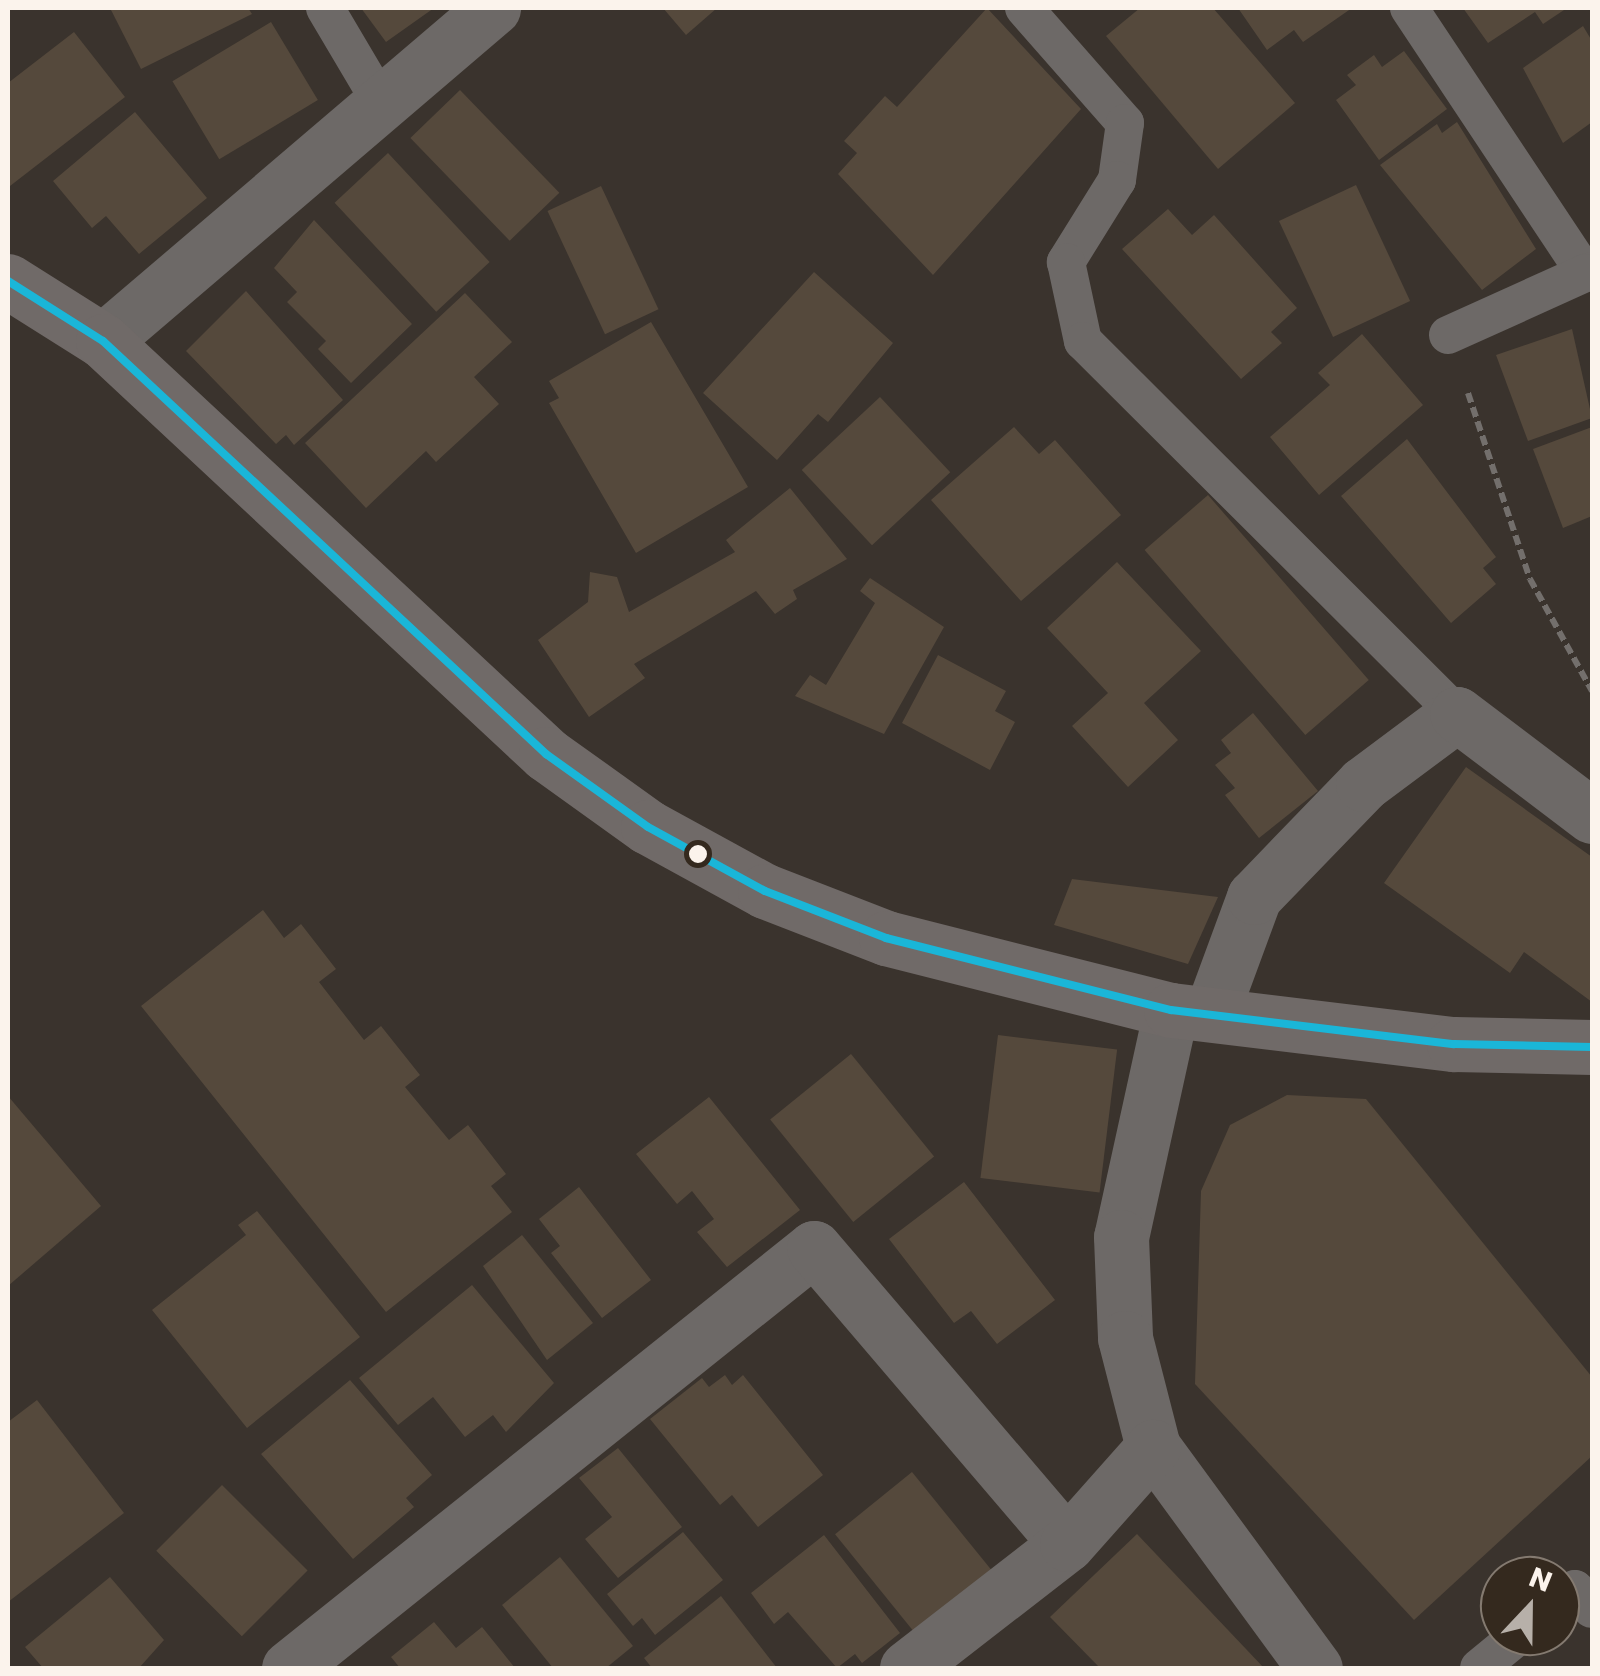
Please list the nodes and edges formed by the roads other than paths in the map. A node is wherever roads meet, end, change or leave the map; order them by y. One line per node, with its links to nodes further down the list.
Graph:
1 (326, 8): 5 (lane)
2 (493, 8): 5 (street)
3 (1024, 8): 10 (lane)
4 (1410, 8): 6 (lane)
5 (383, 106): 9 (street)
6 (1589, 272): 8 (lane)
7 (8, 281): 9 (street)
8 (1448, 336)
9 (103, 341): 12 (street)
10 (1456, 714): 11 (street); 12 (street)
11 (1592, 816)
12 (1191, 1012): 13 (street); 14 (street)
13 (1592, 1047)
14 (1153, 1447): 15 (street); 18 (street)
15 (1067, 1544): 16 (street); 17 (street)
16 (289, 1668)
17 (908, 1668)
18 (1315, 1668)

